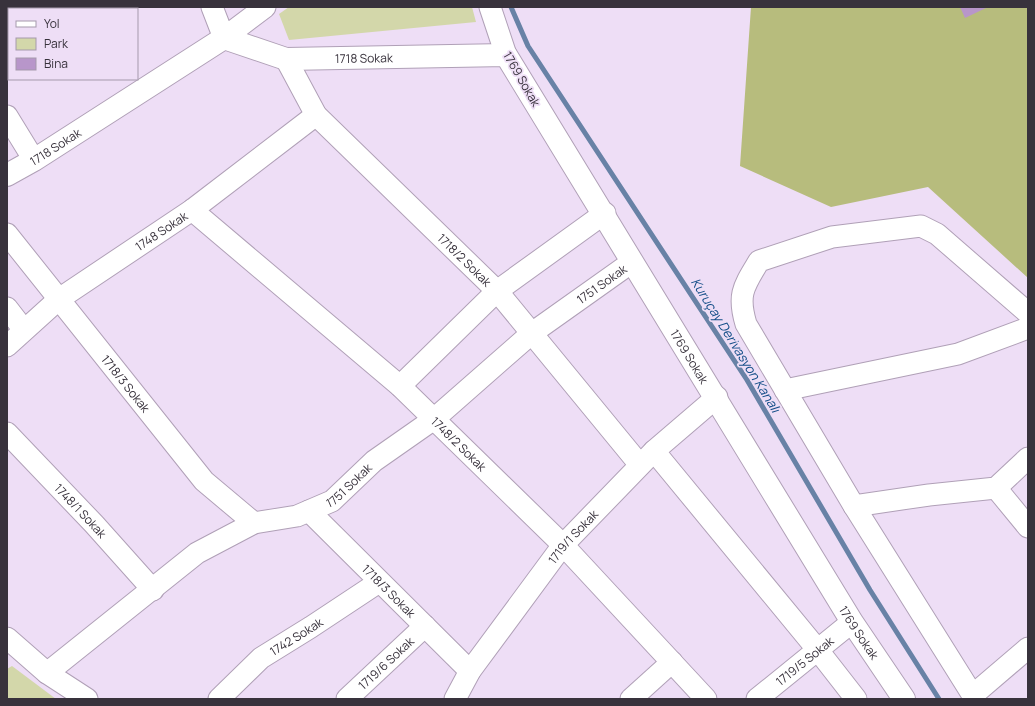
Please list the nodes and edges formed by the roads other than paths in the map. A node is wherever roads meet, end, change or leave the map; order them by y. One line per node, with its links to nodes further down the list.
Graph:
1 (212, 7): 4 (street)
2 (265, 7): 4 (street, 1718 Sokak)
3 (490, 7): 5 (street, 1769 Sokak)
4 (224, 38): 6 (main road, 1718 Sokak); 9 (main road, 1718 Sokak)
5 (506, 55): 6 (main road, 1718 Sokak); 12 (main road, 1769 Sokak)
6 (286, 59): 7 (street, 1718/2 Sokak)
7 (316, 115): 11 (street, 1748 Sokak); 15 (street, 1718/2 Sokak)
8 (7, 116): 9 (street)
9 (34, 160): 10 (main road, 1718 Sokak)
10 (7, 175)
11 (192, 210): 16 (street, 1748 Sokak); 23 (street, 1748/2 Sokak)
12 (605, 213): 14 (main road, 1769 Sokak); 15 (street)
13 (7, 234): 16 (street, 1718/3 Sokak)
14 (632, 262): 21 (street, 1751 Sokak); 25 (main road, 1769 Sokak)
15 (497, 291): 21 (street, 1718/2 Sokak); 23 (street)
16 (59, 299): 20 (street, 1748 Sokak); 33 (street, 1718/3 Sokak)
17 (7, 308): 20 (street)
18 (1028, 313): 24 (street)
19 (1028, 328): 24 (street)
20 (24, 330): 22 (street, 1748 Sokak)
21 (532, 333): 26 (street, 1751 Sokak); 28 (street, 1718/2 Sokak)
22 (7, 346)
23 (400, 386): 26 (street, 1748/2 Sokak)
24 (785, 390): 31 (street)
25 (716, 397): 28 (street, 1719/1 Sokak); 38 (main road, 1769 Sokak)
26 (434, 419): 32 (street, 1751 Sokak); 35 (street, 1748/2 Sokak)
27 (7, 433): 37 (street, 1748/1 Sokak)
28 (647, 458): 35 (street, 1719/1 Sokak); 42 (street, 1718/2 Sokak)
29 (1028, 458): 30 (street)
30 (996, 488): 31 (street); 34 (street)
31 (854, 506): 47 (street)
32 (309, 511): 33 (street, 1751 Sokak); 36 (street, 1718/3 Sokak)
33 (254, 523): 37 (street, 1751 Sokak)
34 (1028, 527)
35 (563, 544): 44 (street, 1748/2 Sokak); 45 (street, 1719/1 Sokak)
36 (380, 582): 39 (street, 1718/3 Sokak); 49 (street, 1742 Sokak)
37 (153, 590): 46 (street, 1751 Sokak)
38 (852, 622): 42 (street, 1719/5 Sokak); 56 (main road, 1769 Sokak)
39 (425, 626): 45 (street, 1718/3 Sokak); 50 (street, 1719/6 Sokak)
40 (7, 638): 43 (street)
41 (1028, 648): 47 (street)
42 (817, 649): 54 (street, 1719/5 Sokak); 55 (street, 1718/2 Sokak)
43 (15, 656): 46 (street)
44 (672, 662): 52 (street); 53 (street, 1748/2 Sokak)
45 (470, 671): 51 (street, 1719/1 Sokak)
46 (47, 673): 48 (street)
47 (974, 697)
48 (88, 699)
49 (219, 699)
50 (347, 699)
51 (455, 699)
52 (631, 699)
53 (706, 699)
54 (757, 699)
55 (856, 699)
56 (904, 699)

